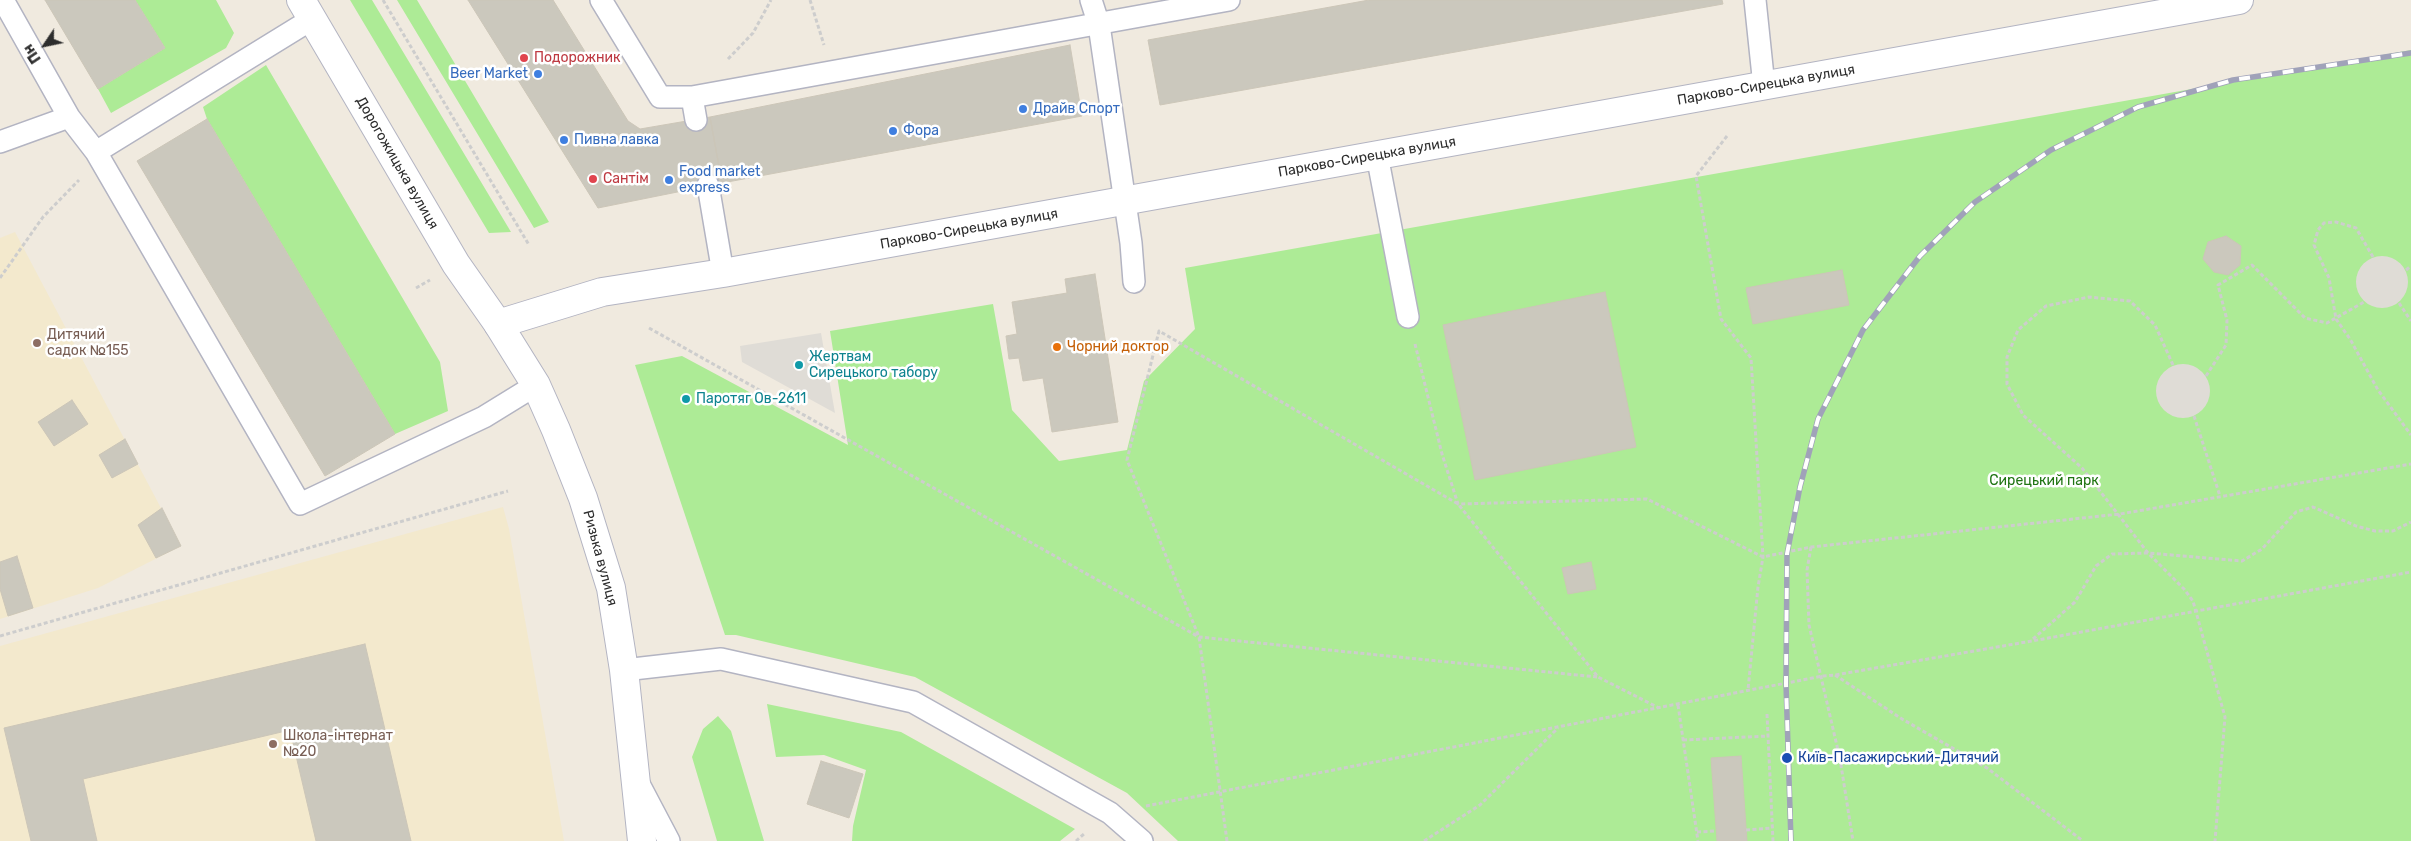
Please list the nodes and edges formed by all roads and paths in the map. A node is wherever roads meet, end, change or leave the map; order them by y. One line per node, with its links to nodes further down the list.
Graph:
1 (3, 0): 16 (lane)
2 (383, 0): 24 (path)
3 (601, 0): 15 (lane)
4 (771, 0): 12 (path)
5 (810, 0): 13 (path)
6 (1091, 0): 11 (lane)
7 (1229, 0): 11 (lane)
8 (1754, 0): 14 (lane)
9 (2239, 0): 14 (street, Парково-Сирецька вулиця)
10 (306, 9): 20 (lane); 36 (street, Дорогожицька вулиця)
11 (1099, 25): 13 (lane); 23 (lane)
12 (726, 62)
13 (832, 72): 15 (lane)
14 (1764, 86): 21 (street, Парково-Сирецька вулиця)
15 (692, 98): 17 (lane)
16 (68, 117): 19 (lane); 20 (lane)
17 (696, 120)
18 (1727, 136): 51 (path)
19 (0, 142)
20 (98, 155): 29 (path); 40 (lane)
21 (1378, 155): 23 (street, Парково-Сирецька вулиця); 33 (lane)
22 (708, 185): 28 (lane)
23 (1125, 201): 28 (street, Парково-Сирецька вулиця); 30 (lane)
24 (529, 245)
25 (2373, 258): 34 (path)
26 (2411, 266): 27 (path)
27 (2406, 270)
28 (724, 273): 36 (street, Парково-Сирецька вулиця)
29 (0, 278)
30 (1134, 282)
31 (2364, 302): 34 (path)
32 (2399, 303): 35 (path)
33 (1408, 317): 46 (path)
34 (2336, 319): 39 (path); 42 (path)
35 (2411, 322)
36 (498, 324): 40 (street, Ризька вулиця)
37 (649, 328): 55 (path)
38 (2173, 365): 47 (path)
39 (2206, 376)
40 (536, 386): 57 (street, Ризька вулиця)
41 (2194, 416): 45 (path)
42 (2411, 436)
43 (2411, 464): 45 (path)
44 (508, 491): 54 (path)
45 (2220, 497): 47 (path)
46 (1458, 504): 51 (path); 55 (path); 60 (path)
47 (2120, 514): 49 (path); 50 (path)
48 (2411, 522): 50 (path)
49 (1811, 547): 51 (path); 58 (path)
50 (2148, 553): 53 (path); 56 (path)
51 (1763, 557): 61 (path)
52 (2411, 572): 53 (path)
53 (2197, 612): 56 (path); 85 (path)
54 (0, 636)
55 (1199, 637): 60 (path); 69 (path)
56 (2032, 641): 59 (path)
57 (624, 670): 68 (street, Ризька вулиця); 70 (lane)
58 (1823, 676): 59 (path); 61 (path); 83 (path)
59 (1835, 676): 84 (path)
60 (1598, 677): 63 (path)
61 (1748, 690): 62 (path)
62 (1678, 705): 63 (path); 67 (path)
63 (1659, 708): 65 (path)
64 (1767, 714): 66 (path)
65 (1559, 728): 69 (path); 80 (path)
66 (1768, 736): 67 (path); 71 (path)
67 (1683, 740): 74 (path)
68 (637, 780): 75 (street, Ризька вулиця); 76 (lane)
69 (1222, 792): 70 (path); 79 (path)
70 (1110, 813): 77 (path); 78 (lane)
71 (1772, 828): 72 (path); 82 (path)
72 (1746, 830)
73 (1716, 831): 74 (path)
74 (1697, 832): 81 (path)
75 (642, 841)
76 (669, 841)
77 (1076, 841)
78 (1142, 841)
79 (1227, 841)
80 (1424, 841)
81 (1698, 841)
82 (1773, 841)
83 (1853, 841)
84 (2083, 841)
85 (2215, 841)

